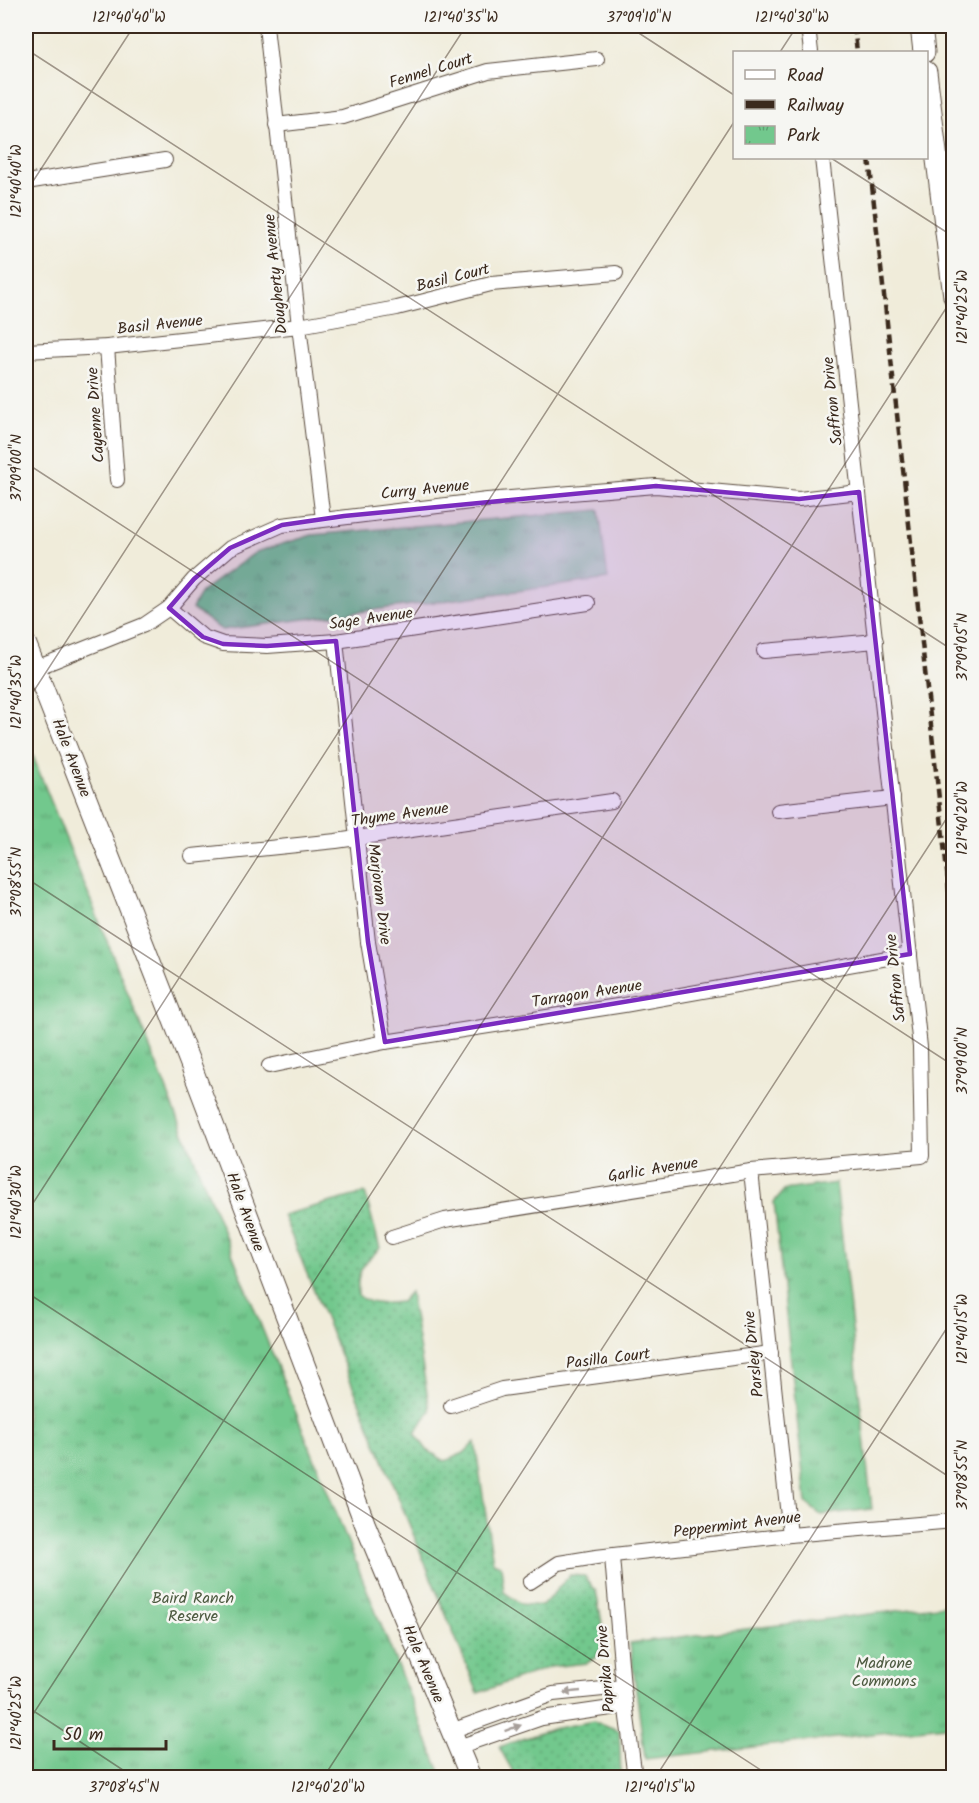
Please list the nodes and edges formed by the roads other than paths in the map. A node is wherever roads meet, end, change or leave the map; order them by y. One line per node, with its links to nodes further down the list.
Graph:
1 (266, 26): 8 (street, Dougherty Avenue)
2 (808, 26): 4 (street)
3 (921, 26): 5 (main road)
4 (811, 51)
5 (924, 51)
6 (597, 59): 8 (street, Fennel Court)
7 (928, 80): 13 (main road)
8 (276, 125): 14 (street, Dougherty Avenue)
9 (822, 159): 18 (street, Saffron Drive)
10 (165, 160): 11 (street)
11 (26, 182)
12 (616, 273): 14 (street, Basil Court)
13 (954, 296)
14 (299, 326): 15 (street, Basil Avenue); 19 (street, Dougherty Avenue)
15 (107, 347): 16 (street, Basil Avenue); 17 (street, Cayenne Drive)
16 (26, 351)
17 (117, 480)
18 (859, 492): 19 (street, Curry Avenue); 23 (street, Saffron Drive)
19 (323, 519): 21 (street, Curry Avenue)
20 (588, 603): 22 (street, Sage Avenue)
21 (169, 608): 22 (street, Sage Avenue); 26 (street, Curry Avenue)
22 (336, 641): 30 (street, Marjoram Drive)
23 (876, 641): 25 (street); 27 (street, Saffron Drive)
24 (26, 644): 26 (main road, Hale Avenue)
25 (764, 651)
26 (36, 668): 46 (main road, Hale Avenue)
27 (893, 798): 29 (street); 32 (street, Saffron Drive)
28 (612, 801): 30 (street, Thyme Avenue)
29 (778, 811)
30 (356, 839): 31 (street, Thyme Avenue); 33 (street, Marjoram Drive)
31 (192, 856)
32 (910, 954): 33 (street, Tarragon Avenue); 35 (street, Saffron Drive)
33 (385, 1042): 34 (street, Tarragon Avenue)
34 (270, 1066)
35 (922, 1156): 36 (street, Garlic Avenue)
36 (751, 1171): 37 (street, Garlic Avenue); 38 (street, Parsley Drive)
37 (392, 1237)
38 (771, 1353): 39 (street, Pasilla Court); 41 (street, Parsley Drive)
39 (451, 1406)
40 (954, 1521): 41 (street, Peppermint Avenue)
41 (790, 1535): 42 (street, Peppermint Avenue)
42 (612, 1557): 43 (street, Peppermint Avenue); 44 (street, Paprika Drive)
43 (530, 1582)
44 (623, 1687): 45 (street, Paprika Drive); 46 (street, one-way to 46)
45 (625, 1706): 46 (street, one-way to 45); 48 (street, Paprika Drive)
46 (454, 1739): 47 (main road, Hale Avenue)
47 (471, 1778)
48 (635, 1778)

